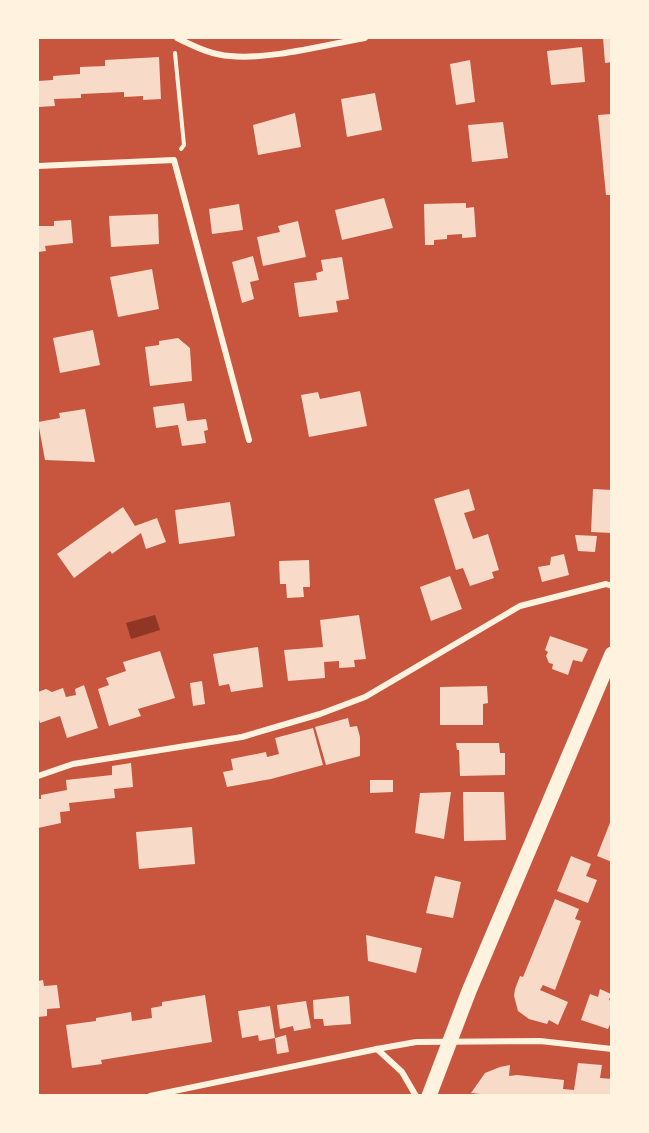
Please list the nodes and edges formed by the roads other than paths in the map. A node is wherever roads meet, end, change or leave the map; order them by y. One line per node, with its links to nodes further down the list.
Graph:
1 (177, 38): 2 (street)
2 (365, 38)
3 (38, 166): 4 (street)
4 (249, 440)
5 (612, 586): 7 (street)
6 (612, 654): 8 (main road)
7 (38, 776)
8 (450, 1042): 9 (street); 10 (street); 13 (main road)
9 (377, 1049): 11 (street); 12 (street)
10 (612, 1049)
11 (150, 1095)
12 (416, 1095)
13 (429, 1095)

